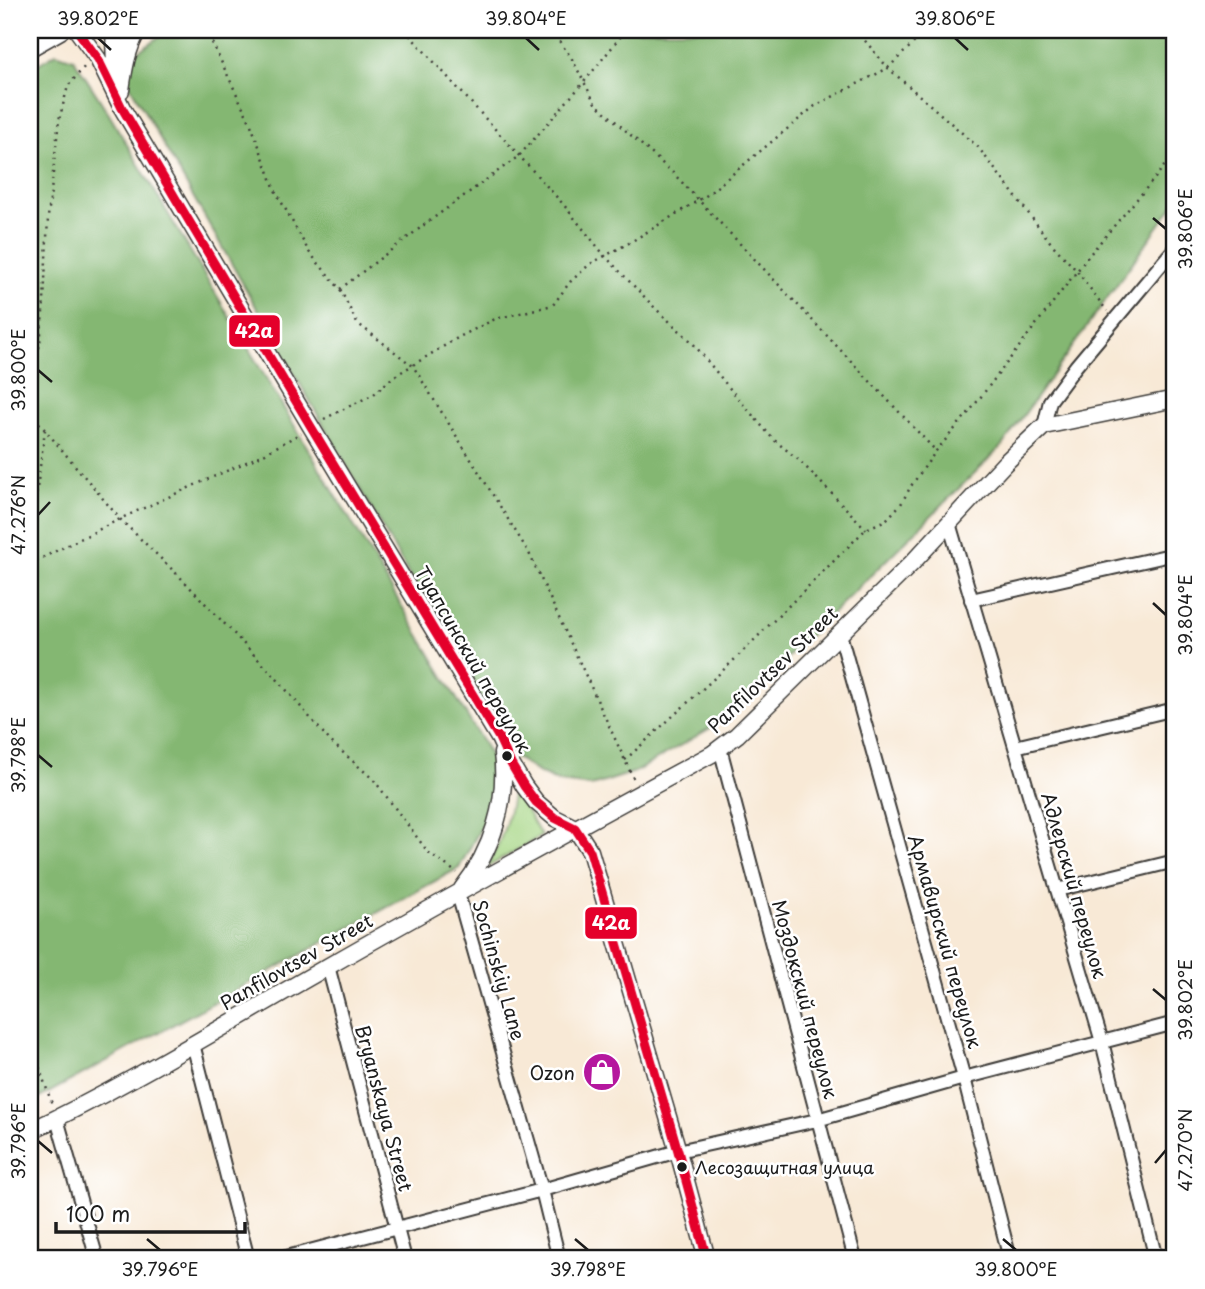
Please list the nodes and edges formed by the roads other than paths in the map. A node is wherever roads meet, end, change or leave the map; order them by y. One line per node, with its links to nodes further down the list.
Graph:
1 (60, 30): 5 (main road)
2 (77, 30): 6 (street, Туапсинский переулок)
3 (115, 30): 6 (street, Туапсинский переулок)
4 (137, 30): 6 (main road)
5 (30, 47)
6 (121, 99): 15 (street, Туапсинский переулок)
7 (1175, 248): 9 (street, Panfilovtsev Street)
8 (1175, 399): 9 (street)
9 (1044, 426): 10 (street, Panfilovtsev Street)
10 (948, 523): 12 (street, Адлерский переулок); 13 (street, Panfilovtsev Street)
11 (1175, 554): 12 (street)
12 (971, 600): 16 (street, Адлерский переулок)
13 (840, 634): 17 (street, Panfilovtsev Street); 26 (street, Армавирский переулок)
14 (1175, 709): 16 (street)
15 (499, 737): 18 (street, Туапсинский переулок); 20 (street)
16 (1015, 747): 21 (street, Адлерский переулок)
17 (720, 748): 18 (street, Panfilovtsev Street); 28 (street, Моздокский переулок)
18 (575, 828): 20 (street, Panfilovtsev Street); 30 (street, Туапсинский переулок)
19 (1175, 861): 21 (street)
20 (463, 888): 22 (street, Panfilovtsev Street); 31 (street, Sochinskiy Lane)
21 (1057, 890): 24 (street, Адлерский переулок)
22 (328, 966): 25 (street, Panfilovtsev Street); 32 (street, Bryanskaya Street)
23 (1175, 1023): 24 (street)
24 (1102, 1042): 26 (street); 41 (street, Адлерский переулок)
25 (192, 1044): 27 (street, Panfilovtsev Street); 34 (street)
26 (964, 1078): 28 (street); 40 (street, Армавирский переулок)
27 (57, 1118): 29 (street, Panfilovtsev Street); 33 (street)
28 (817, 1120): 30 (street); 39 (street, Моздокский переулок)
29 (30, 1132)
30 (678, 1152): 31 (street); 38 (street, Туапсинский переулок)
31 (542, 1190): 32 (street); 37 (street, Sochinskiy Lane)
32 (397, 1229): 35 (street); 36 (street, Bryanskaya Street)
33 (97, 1259)
34 (248, 1259)
35 (279, 1259)
36 (405, 1259)
37 (559, 1259)
38 (706, 1259)
39 (855, 1259)
40 (1010, 1259)
41 (1156, 1259)

